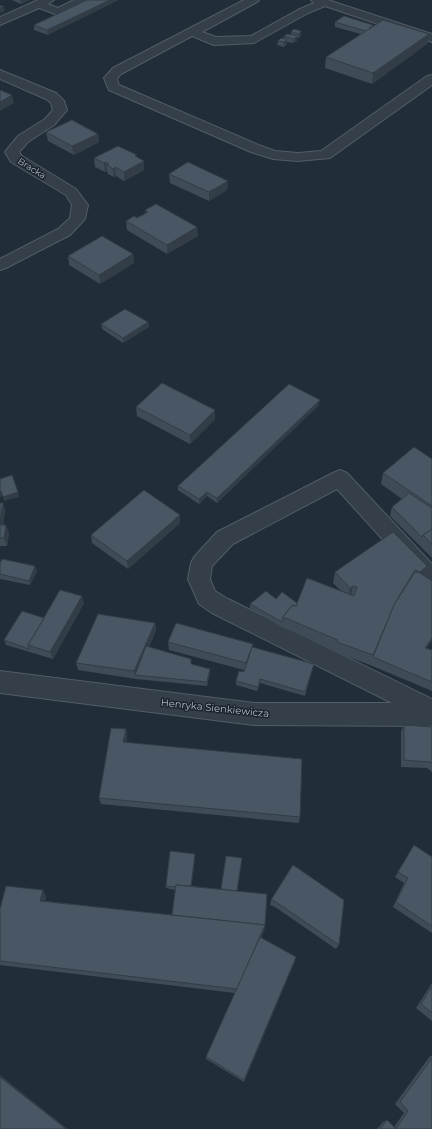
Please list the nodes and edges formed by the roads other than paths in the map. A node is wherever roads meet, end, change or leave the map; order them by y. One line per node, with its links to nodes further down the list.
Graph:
1 (83, 0): 4 (street)
2 (253, 0): 6 (street)
3 (320, 1): 6 (street); 7 (street)
4 (43, 2): 5 (street)
5 (0, 21)
6 (192, 32): 9 (street)
7 (432, 38)
8 (0, 74): 10 (street, Bracka)
9 (432, 79)
10 (0, 265)
11 (432, 579): 13 (street)
12 (0, 682): 14 (street, Henryka Sienkiewicza)
13 (432, 711)
14 (432, 715)

